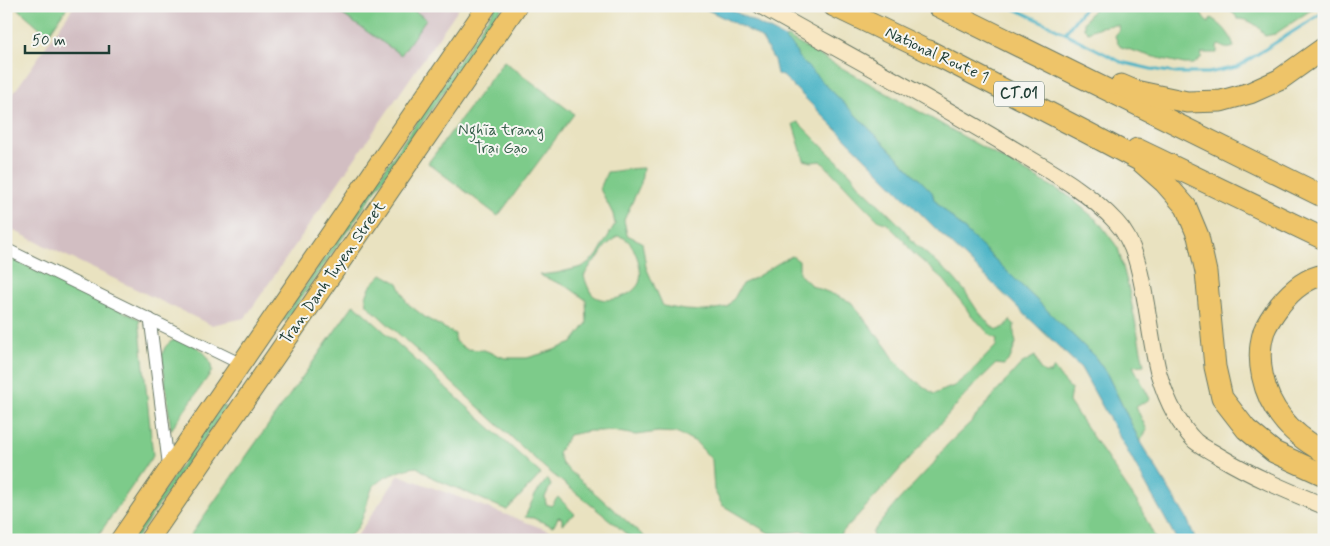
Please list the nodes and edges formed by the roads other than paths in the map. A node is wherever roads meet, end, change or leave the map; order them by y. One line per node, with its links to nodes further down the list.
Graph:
1 (487, 6): 13 (main road, Tran Danh Tuyen Street)
2 (517, 6): 14 (main road, Tran Danh Tuyen Street)
3 (761, 6): 18 (main road)
4 (834, 6): 7 (highway, National Route 1 / CT.01)
5 (941, 8): 6 (highway); 8 (highway, CT.01)
6 (1324, 48)
7 (928, 51): 9 (highway, National Route 1 / CT.01); 17 (highway)
8 (1324, 197)
9 (1324, 239)
10 (6, 250): 12 (street)
11 (1324, 275): 15 (highway)
12 (150, 319): 13 (street); 16 (street)
13 (241, 364): 14 (main road); 16 (main road, Tran Danh Tuyen Street)
14 (262, 377): 20 (main road, Tran Danh Tuyen Street)
15 (1324, 452)
16 (169, 469): 19 (main road, Tran Danh Tuyen Street)
17 (1324, 475)
18 (1324, 506)
19 (120, 540)
20 (149, 540)

